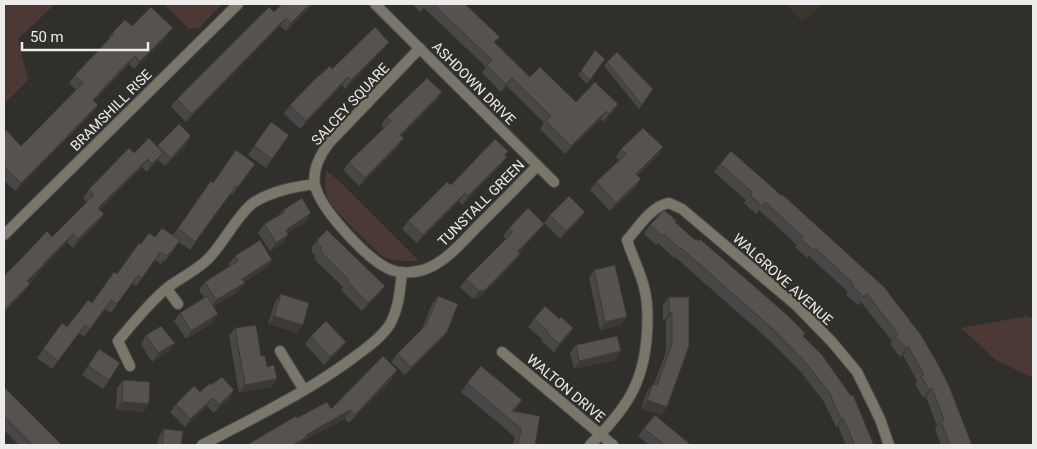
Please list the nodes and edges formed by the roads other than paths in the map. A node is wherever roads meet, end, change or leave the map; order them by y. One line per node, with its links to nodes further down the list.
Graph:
1 (238, 4): 7 (street, BRAMSHILL RISE)
2 (375, 4): 3 (street, ASHDOWN DRIVE)
3 (420, 48): 4 (street, ASHDOWN DRIVE); 6 (street, SALCEY SQUARE)
4 (537, 166): 5 (street, ASHDOWN DRIVE); 8 (street, TUNSTALL GREEN)
5 (554, 182)
6 (315, 184): 8 (street, TUNSTALL GREEN); 9 (street)
7 (4, 235)
8 (402, 272): 14 (street)
9 (167, 288): 10 (street); 13 (street)
10 (178, 304)
11 (280, 351): 14 (street)
12 (502, 352): 15 (street, WALTON DRIVE)
13 (130, 366)
14 (304, 390): 16 (street)
15 (601, 435): 17 (street); 18 (street, WALTON DRIVE); 19 (street, WALGROVE AVENUE)
16 (202, 445)
17 (590, 445)
18 (613, 445)
19 (890, 445)

